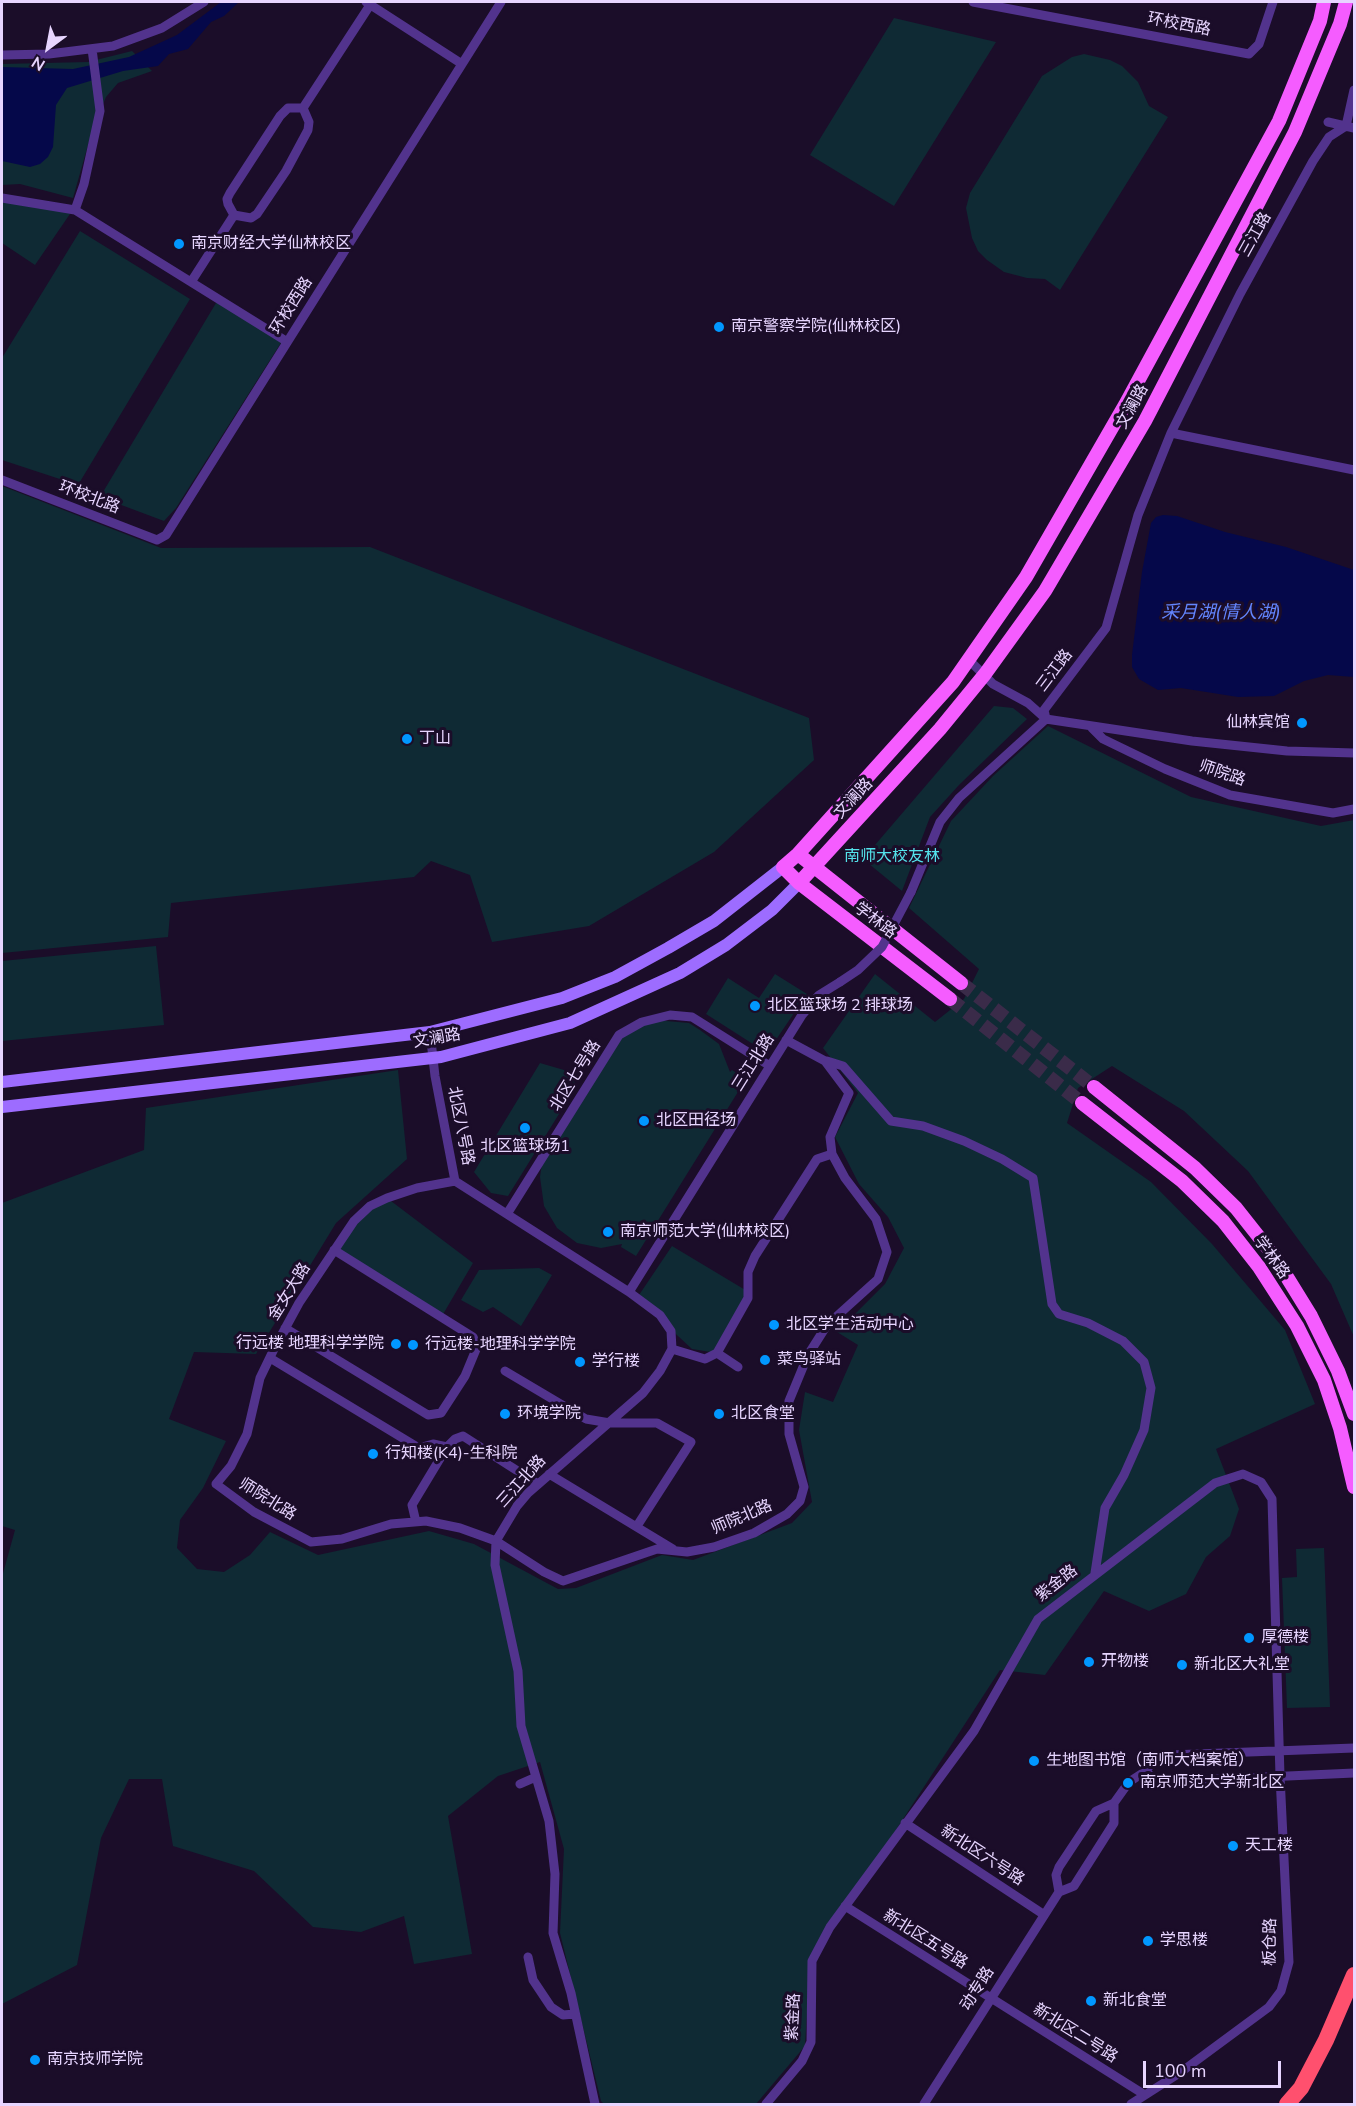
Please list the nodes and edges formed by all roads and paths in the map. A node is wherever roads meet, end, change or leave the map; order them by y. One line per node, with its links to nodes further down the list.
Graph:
1 (204, 2): 9 (street)
2 (369, 2): 11 (street); 13 (street)
3 (501, 2): 11 (street, 环校西路)
4 (974, 2): 8 (street, 环校西路)
5 (1273, 2): 8 (street, 环校西路)
6 (1324, 2): 25 (main road, 文澜路)
7 (1346, 2): 26 (main road, 文澜路)
8 (1014, 5)
9 (92, 49): 10 (street); 17 (street)
10 (2, 55)
11 (462, 64): 20 (street, 环校西路)
12 (1354, 90): 15 (street)
13 (303, 108): 18 (street); 18 (street)
14 (1328, 122): 15 (street)
15 (1351, 127): 21 (street, 三江路)
16 (2, 198): 17 (street)
17 (75, 210): 19 (street)
18 (234, 215): 19 (street)
19 (191, 282): 20 (street)
20 (286, 341): 24 (street, 环校西路)
21 (1171, 433): 22 (street); 27 (street, 三江路)
22 (1354, 470)
23 (2, 480): 24 (street, 环校北路)
24 (166, 535)
25 (969, 660): 26 (street, 师院路); 31 (main road, 文澜路)
26 (985, 674): 27 (street, 师院路); 33 (main road, 文澜路)
27 (1046, 719): 28 (street, 师院路); 35 (street, 三江路, bridge)
28 (1092, 728): 29 (street, 师院路); 30 (street, 师院路)
29 (1354, 753)
30 (1354, 809)
31 (798, 854): 32 (main road, 文澜路); 33 (main road, 学林路)
32 (783, 867): 34 (main road, 学林路); 39 (main road, 文澜路)
33 (813, 868): 34 (main road, 文澜路); 35 (main road, 学林路)
34 (799, 883): 36 (main road, 学林路); 41 (main road, 文澜路)
35 (892, 930): 36 (street, 三江路, bridge); 37 (main road, 学林路)
36 (882, 947): 38 (main road, 学林路); 40 (street, 三江北路, bridge)
37 (961, 983)
38 (950, 999)
39 (430, 1032): 41 (street, 北区八号路); 44 (main road, 文澜路)
40 (786, 1040): 42 (street); 43 (street, 三江北路)
41 (435, 1058): 47 (main road, 文澜路); 49 (street, 北区八号路)
42 (825, 1061): 48 (street); 70 (street)
43 (770, 1066): 50 (street, 北区七号路); 52 (street, 三江北路)
44 (2, 1082)
45 (1094, 1087): 59 (main road, 学林路)
46 (1082, 1103): 65 (main road, 学林路)
47 (2, 1107)
48 (832, 1154): 55 (street); 69 (street, 师院北路)
49 (455, 1181): 50 (street); 51 (street, 金女大路)
50 (507, 1214): 52 (street)
51 (334, 1250): 53 (street, 金女大路); 53 (street)
52 (629, 1292): 54 (street)
53 (285, 1328): 56 (street, 金女大路)
54 (672, 1349): 55 (street); 60 (street, 三江北路)
55 (717, 1353): 57 (street)
56 (270, 1358): 61 (street); 63 (street, 金女大路)
57 (738, 1367)
58 (505, 1371): 60 (street)
59 (1354, 1414)
60 (610, 1423): 62 (street, 三江北路); 67 (street)
61 (447, 1447): 64 (street); 66 (street)
62 (549, 1474): 64 (street, 三江北路); 67 (street)
63 (216, 1484): 66 (street, 师院北路)
64 (538, 1484): 68 (street, 三江北路)
65 (1354, 1487)
66 (416, 1522): 68 (street, 师院北路)
67 (637, 1526): 69 (street)
68 (496, 1541): 69 (street, 师院北路); 76 (street)
69 (678, 1551)
70 (1095, 1573): 72 (street, 紫金路); 79 (street, 紫金路)
71 (1354, 1748): 72 (street)
72 (1279, 1751): 73 (street); 75 (street, 紫金路)
73 (1146, 1771): 75 (street); 78 (street)
74 (1354, 1773): 75 (street)
75 (1280, 1776): 87 (street, 板仓路)
76 (536, 1777): 77 (street); 86 (street)
77 (520, 1784)
78 (1114, 1803): 80 (street, 动专路); 80 (street)
79 (905, 1823): 81 (street, 紫金路); 82 (street, 新北区六号路)
80 (1059, 1892): 82 (street, 动专路)
81 (845, 1906): 85 (street, 新北区五号路); 89 (street, 紫金路)
82 (1043, 1914): 85 (street, 动专路)
83 (528, 1957): 86 (street)
84 (1354, 1975): 92 (highway)
85 (990, 1998): 87 (street, 新北区二号路); 90 (street, 动专路)
86 (575, 2014): 88 (street)
87 (1145, 2095): 91 (street, 板仓路)
88 (595, 2104)
89 (766, 2104)
90 (924, 2104)
91 (1131, 2104)
92 (1287, 2104)

